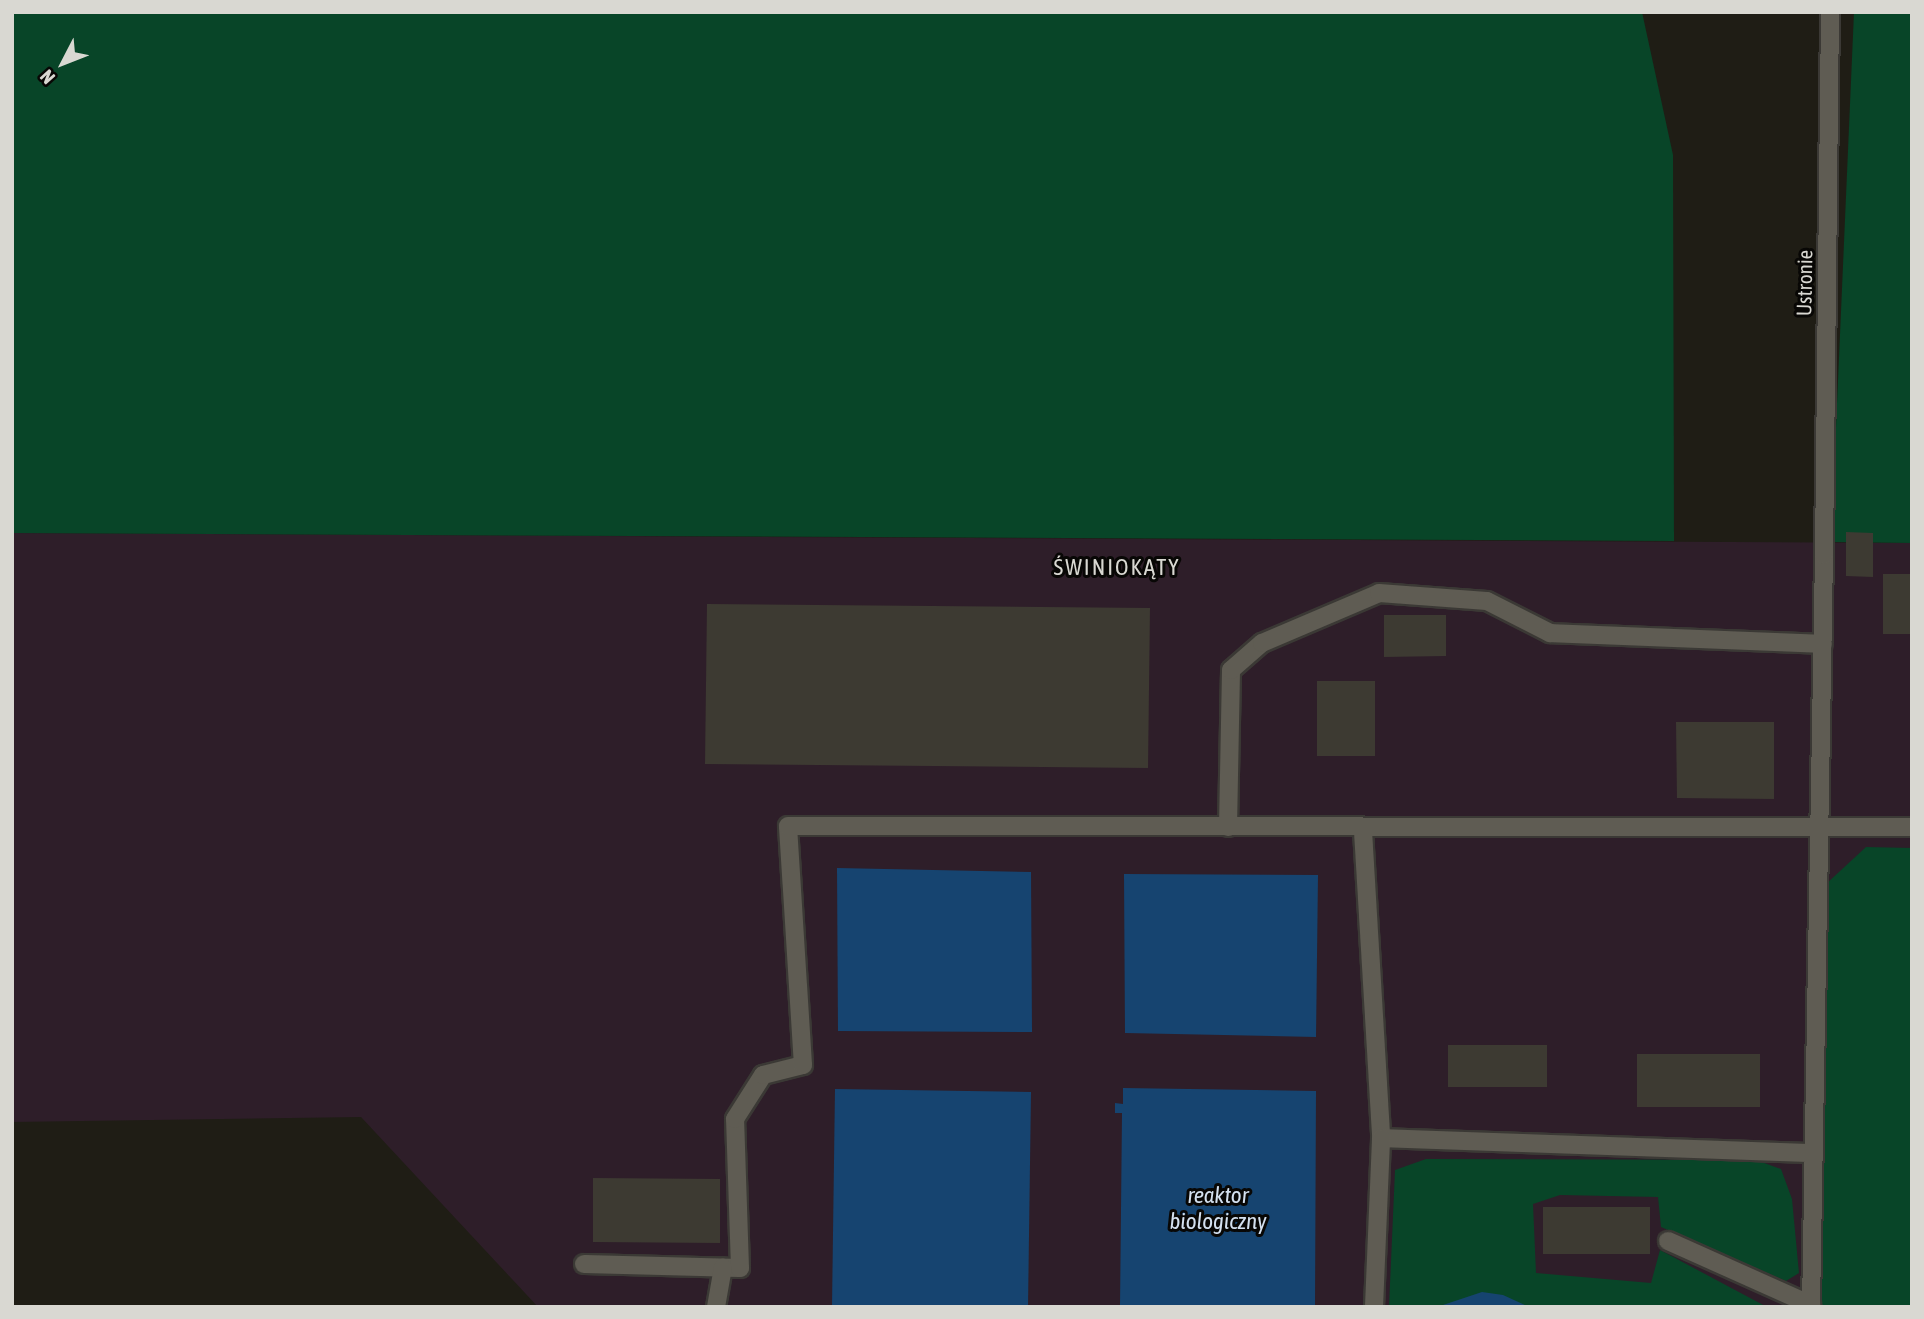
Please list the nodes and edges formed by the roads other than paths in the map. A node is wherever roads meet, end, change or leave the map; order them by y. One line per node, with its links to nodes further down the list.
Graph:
1 (1830, 12): 2 (street, Ustronie)
2 (1823, 644): 3 (street, Ustronie); 4 (street)
3 (1818, 823): 5 (street); 6 (street); 8 (street, Ustronie)
4 (1228, 827): 6 (street); 11 (street)
5 (1912, 827)
6 (1363, 831): 7 (street)
7 (1381, 1138): 8 (street); 14 (street)
8 (1814, 1153): 12 (street, Ustronie)
9 (1668, 1241): 12 (street)
10 (584, 1264): 11 (street)
11 (723, 1268): 13 (street)
12 (1811, 1306)
13 (716, 1307)
14 (1374, 1307)

